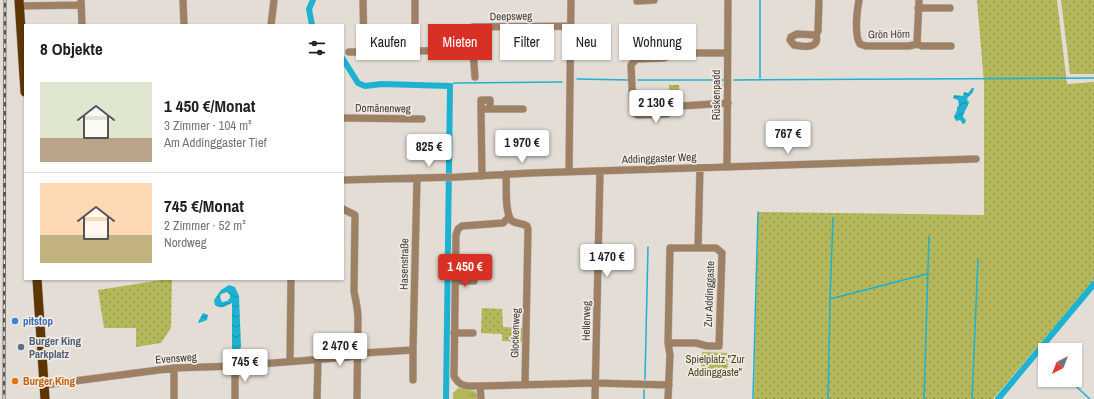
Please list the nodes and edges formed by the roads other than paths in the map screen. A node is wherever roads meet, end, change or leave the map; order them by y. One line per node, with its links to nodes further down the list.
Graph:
1 (183, 0): 16 (street)
2 (274, 0): 17 (street)
3 (363, 0): 18 (street)
4 (415, 0): 19 (street)
5 (571, 0): 20 (street)
6 (654, 0): 10 (street)
7 (728, 0): 28 (street, Rüskenpadd)
8 (819, 0): 23 (street)
9 (859, 0): 24 (street, Grön Hörn)
10 (637, 1)
11 (19, 3): 12 (street); 31 (main road)
12 (81, 3): 15 (street)
13 (918, 4): 14 (street, Grön Hörn); 24 (street, Grön Hörn)
14 (950, 8)
15 (82, 24)
16 (184, 24)
17 (271, 24)
18 (363, 24)
19 (415, 24)
20 (571, 24)
21 (562, 26): 22 (street, Deepsweg)
22 (492, 28)
23 (816, 35)
24 (917, 44): 25 (street, Grön Hörn)
25 (951, 46)
26 (349, 52): 27 (street)
27 (356, 52)
28 (727, 53): 33 (street, Rüskenpadd); 33 (street)
29 (474, 60): 32 (street, Deepsweg)
30 (571, 60): 40 (street)
31 (24, 77)
32 (475, 77)
33 (728, 103): 38 (street, Rüskenpadd)
34 (523, 109): 43 (street)
35 (344, 118): 36 (street, Domänenweg)
36 (422, 119)
37 (976, 159): 38 (street, Addinggaster Weg)
38 (727, 166): 39 (street, Addinggaster Weg)
39 (700, 168): 41 (street, Addinggaster Weg); 48 (street, Zur Addinggaste)
40 (569, 172): 41 (street, Addinggaster Weg); 42 (street, Addinggaster Weg)
41 (600, 172): 63 (street, Hellerweg)
42 (506, 174): 43 (street, Addinggaster Weg); 47 (street)
43 (482, 176): 44 (street, Addinggaster Weg)
44 (417, 178): 45 (street, Addinggaster Weg); 56 (street, Hasenstraße)
45 (344, 180)
46 (344, 209): 57 (street)
47 (509, 217): 51 (street); 65 (street, Glockenweg)
48 (698, 248): 55 (street); 55 (street, Zur Addinggaste)
49 (37, 280): 64 (main road)
50 (291, 280): 59 (street)
51 (455, 281): 52 (street); 53 (street)
52 (474, 281)
53 (454, 333): 54 (street); 67 (street)
54 (473, 333)
55 (668, 346): 66 (street)
56 (413, 350): 57 (street); 62 (street, Hasenstraße)
57 (357, 354): 58 (street, Evensweg); 72 (street)
58 (318, 360): 59 (street, Evensweg); 71 (street)
59 (290, 362): 60 (street, Evensweg)
60 (235, 366): 61 (street, Evensweg); 70 (street)
61 (174, 368): 64 (street, Evensweg); 69 (street)
62 (413, 380)
63 (595, 383): 65 (street); 66 (street); 74 (street, Hellerweg)
64 (44, 385): 68 (main road)
65 (525, 385): 67 (street)
66 (669, 385): 75 (street)
67 (480, 386): 73 (street)
68 (45, 399)
69 (174, 399)
70 (235, 399)
71 (317, 399)
72 (357, 399)
73 (481, 399)
74 (595, 399)
75 (668, 399)

